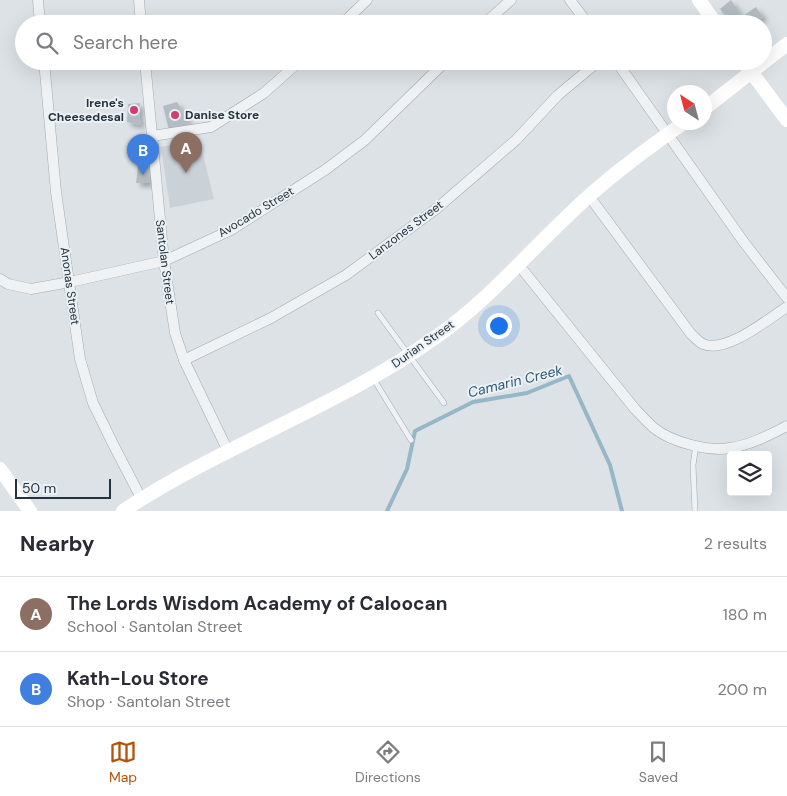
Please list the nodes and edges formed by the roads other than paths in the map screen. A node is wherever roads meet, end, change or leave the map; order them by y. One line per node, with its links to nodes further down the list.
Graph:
1 (38, 0): 7 (street)
2 (139, 0): 8 (street)
3 (367, 0): 9 (street)
4 (511, 0): 10 (street)
5 (570, 0): 11 (street)
6 (699, 0): 12 (street)
7 (39, 15)
8 (140, 15)
9 (351, 15)
10 (494, 15)
11 (581, 15)
12 (710, 15)
13 (787, 44): 14 (street)
14 (772, 53)
15 (45, 70): 32 (street, Anonas Street)
16 (146, 70): 27 (street, Santolan Street)
17 (290, 70): 27 (street)
18 (437, 70): 29 (street, Avocado Street)
19 (588, 70): 37 (street, Lanzones Street)
20 (622, 70): 26 (street)
21 (744, 70): 23 (street)
22 (749, 70): 24 (street)
23 (712, 101)
24 (787, 120)
25 (674, 130): 26 (street, Durian Street)
26 (668, 134): 28 (street, Durian Street); 33 (street)
27 (152, 136): 29 (street, Santolan Street)
28 (589, 196): 30 (street, Durian Street); 34 (street)
29 (164, 261): 32 (street, Avocado Street); 37 (street, Santolan Street)
30 (518, 264): 36 (street, Durian Street); 42 (street)
31 (0, 279): 32 (street, Avocado Street)
32 (70, 282): 45 (street, Anonas Street)
33 (787, 298)
34 (787, 307)
35 (378, 314): 36 (lane)
36 (410, 355): 38 (street, Durian Street); 39 (lane)
37 (184, 360): 43 (street, Santolan Street)
38 (372, 378): 41 (lane); 43 (street, Durian Street)
39 (444, 403)
40 (787, 426): 42 (street)
41 (411, 440)
42 (696, 446): 48 (lane)
43 (228, 452): 45 (street, Durian Street)
44 (0, 469): 46 (street)
45 (142, 498): 47 (street, Durian Street)
46 (30, 511)
47 (122, 511)
48 (695, 511)

